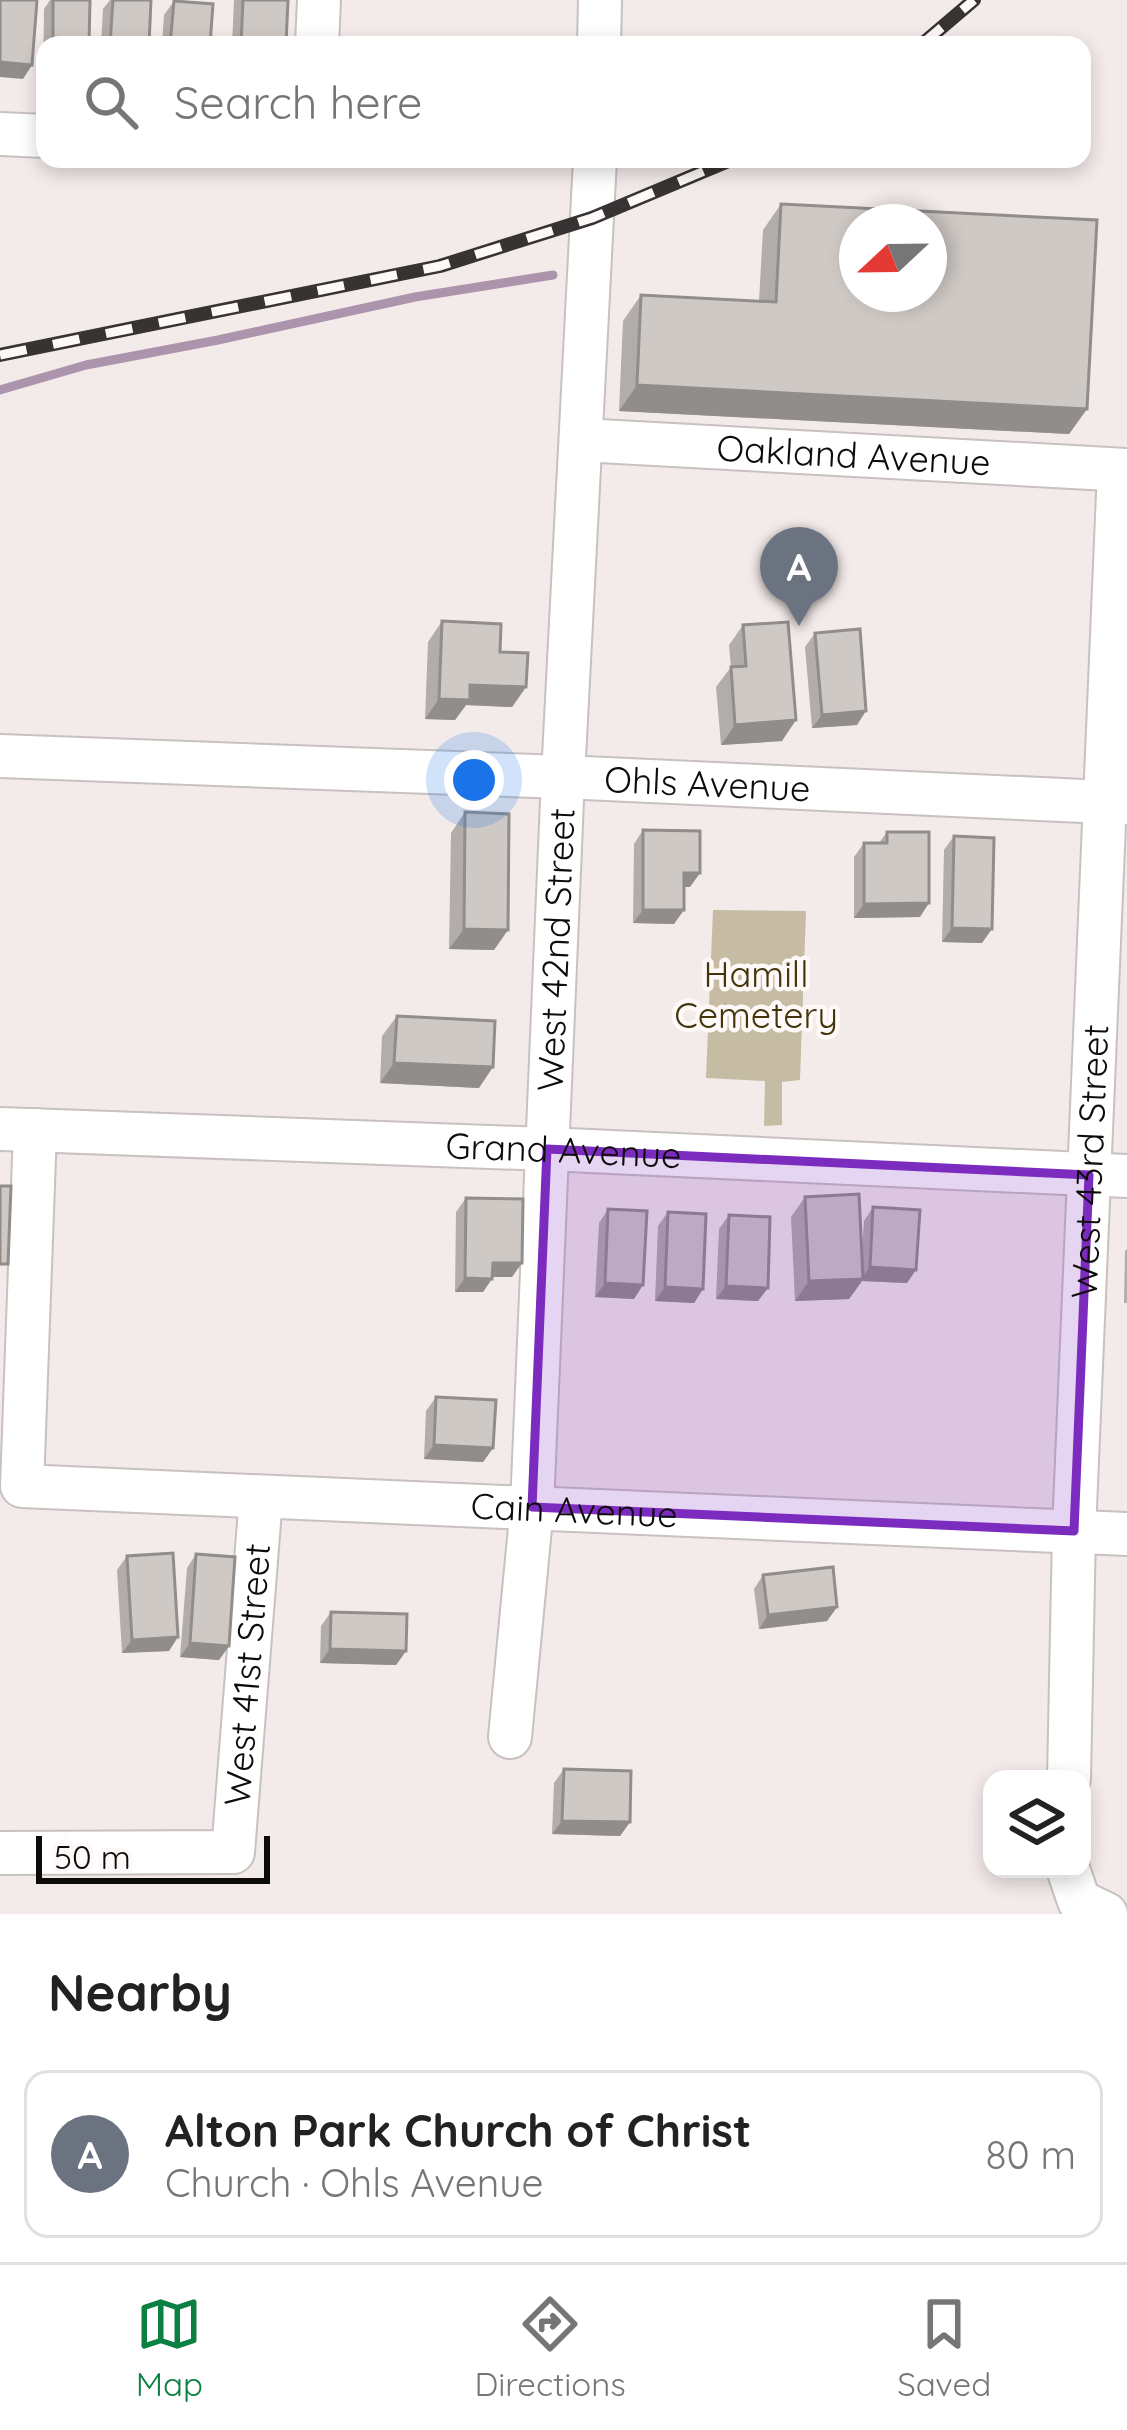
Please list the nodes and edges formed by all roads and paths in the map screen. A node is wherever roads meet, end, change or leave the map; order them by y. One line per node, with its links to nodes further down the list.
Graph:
1 (319, 0): 3 (street)
2 (600, 0): 4 (street)
3 (317, 36)
4 (599, 36)
5 (0, 134): 6 (street)
6 (36, 136)
7 (595, 168): 8 (street, West 42nd Street)
8 (581, 440): 9 (street, Oakland Avenue); 11 (street, West 42nd Street)
9 (1123, 470): 12 (street, West 43rd Street)
10 (0, 756): 11 (street, Ohls Avenue)
11 (563, 777): 12 (street, Ohls Avenue); 14 (street, West 42nd Street)
12 (1116, 803): 15 (street, West 43rd Street)
13 (18, 1130): 14 (street, Grand Avenue); 16 (street, Cain Avenue)
14 (547, 1149): 15 (street, Grand Avenue); 17 (street, West 42nd Street)
15 (1108, 1176): 18 (street, West 43rd Street)
16 (261, 1497): 17 (street, Cain Avenue); 22 (street, West 41st Street)
17 (532, 1507): 18 (street, Cain Avenue); 20 (street, West 42nd Street)
18 (1074, 1531): 19 (street, Cain Avenue); 21 (street, West 43rd Street)
19 (1127, 1534)
20 (510, 1737)
21 (1070, 1770)
22 (0, 1853)
23 (1071, 1878): 24 (street)
24 (1106, 1914)

